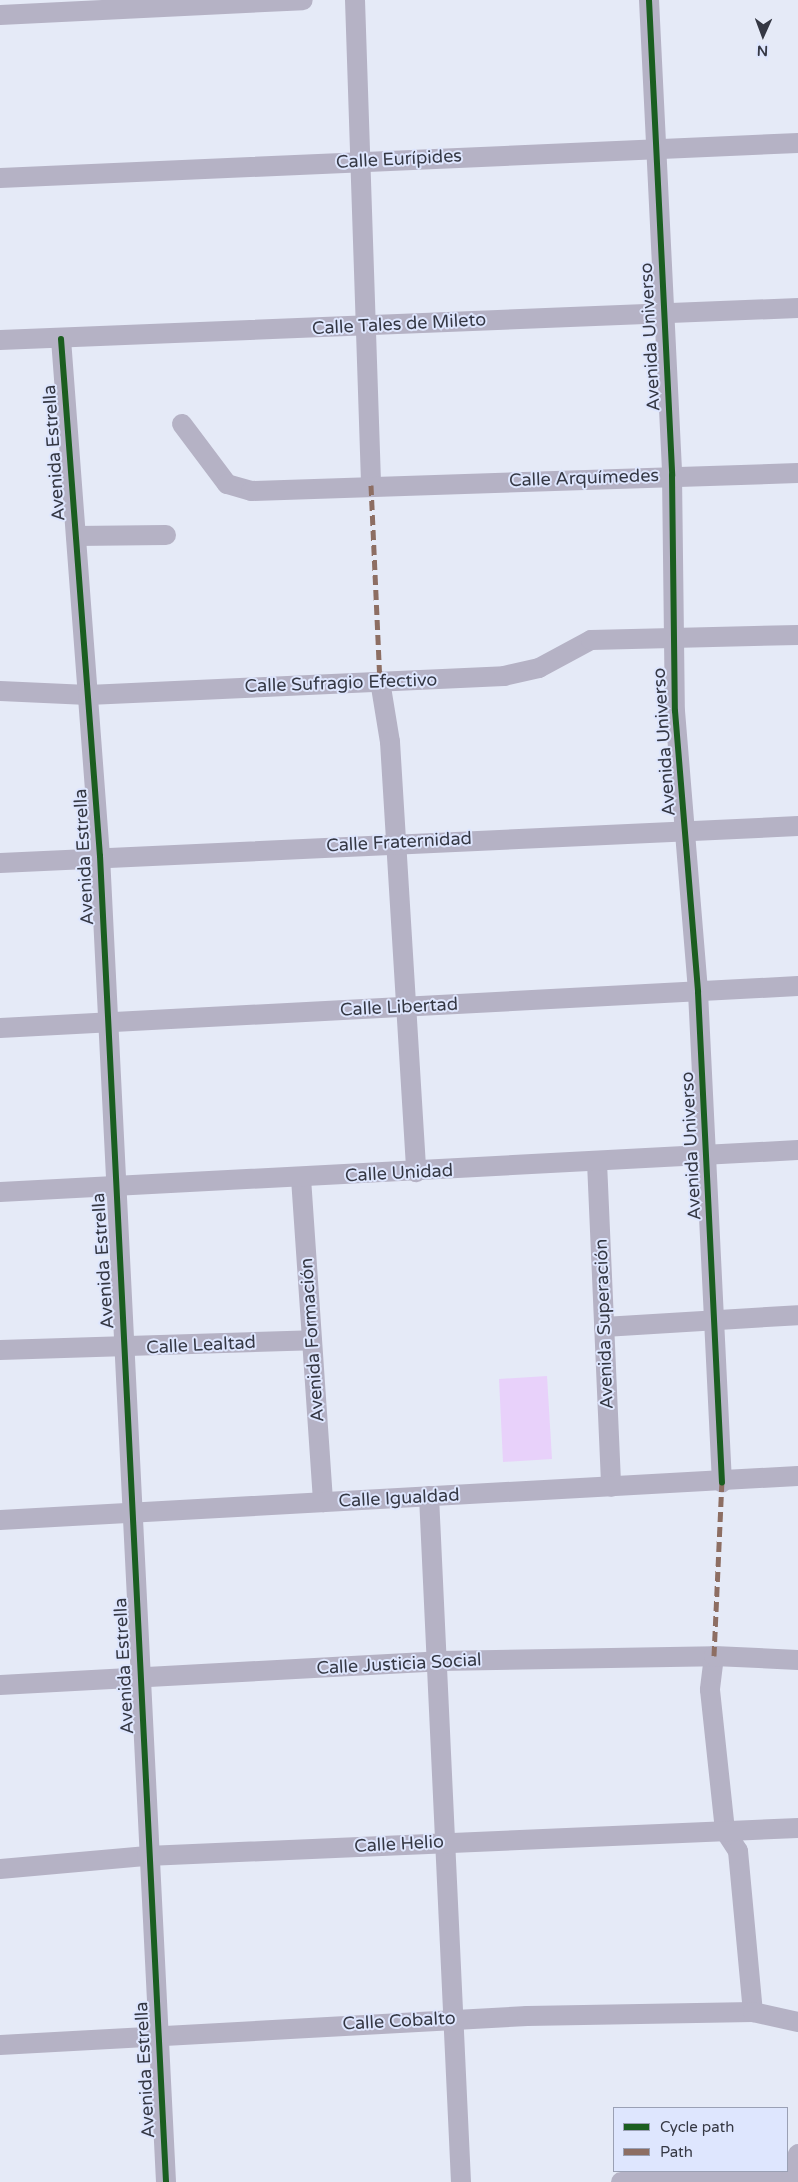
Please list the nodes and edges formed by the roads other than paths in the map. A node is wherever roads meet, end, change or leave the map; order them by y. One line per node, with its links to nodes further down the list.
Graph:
1 (303, 0): 4 (street)
2 (355, 0): 7 (street)
3 (648, 0): 6 (street, Avenida Universo)
4 (0, 15)
5 (798, 143): 6 (street, Calle Eurípides)
6 (656, 148): 7 (street, Calle Eurípides); 10 (street, Avenida Universo)
7 (362, 161): 8 (street, Calle Eurípides); 11 (street)
8 (0, 178)
9 (798, 308): 10 (street, Calle Tales de Mileto)
10 (664, 312): 11 (street, Calle Tales de Mileto); 16 (street, Avenida Universo)
11 (367, 326): 13 (street, Calle Tales de Mileto); 17 (street)
12 (0, 340): 13 (street, Calle Tales de Mileto)
13 (61, 340): 19 (street, Avenida Estrella)
14 (182, 424): 17 (street, Calle Arquímedes)
15 (798, 473): 16 (street, Calle Arquímedes)
16 (672, 475): 17 (street, Calle Arquímedes); 21 (street, Avenida Universo)
17 (371, 485)
18 (166, 535): 19 (street)
19 (76, 536): 24 (street, Avenida Estrella)
20 (798, 635): 21 (street, Calle Sufragio Efectivo)
21 (673, 636): 22 (street, Calle Sufragio Efectivo); 26 (street, Avenida Universo)
22 (380, 681): 24 (street, Calle Sufragio Efectivo); 27 (street)
23 (0, 691): 24 (street, Calle Sufragio Efectivo)
24 (88, 695): 28 (street, Avenida Estrella)
25 (798, 826): 26 (street, Calle Fraternidad)
26 (686, 830): 27 (street, Calle Fraternidad); 31 (street, Avenida Universo)
27 (397, 842): 28 (street, Calle Fraternidad); 32 (street)
28 (100, 856): 29 (street, Calle Fraternidad); 33 (street, Avenida Estrella)
29 (0, 864)
30 (798, 986): 31 (street, Calle Libertad)
31 (698, 992): 32 (street, Calle Libertad); 36 (street, Avenida Universo)
32 (408, 1007): 33 (street, Calle Libertad); 38 (street)
33 (108, 1023): 34 (street, Calle Libertad); 40 (street, Avenida Estrella)
34 (0, 1028)
35 (798, 1150): 36 (street, Calle Unidad)
36 (707, 1156): 37 (street, Calle Unidad); 43 (street, Avenida Universo)
37 (597, 1162): 38 (street, Calle Unidad); 44 (street, Avenida Superación)
38 (416, 1172): 39 (street, Calle Unidad)
39 (301, 1178): 40 (street, Calle Unidad); 45 (street, Avenida Formación)
40 (114, 1189): 41 (street, Calle Unidad); 46 (street, Avenida Estrella)
41 (0, 1192)
42 (798, 1315): 43 (street)
43 (715, 1321): 44 (street); 49 (street, Avenida Universo)
44 (604, 1327): 50 (street, Avenida Superación)
45 (312, 1340): 46 (street, Calle Lealtad); 52 (street, Avenida Formación)
46 (124, 1349): 47 (street, Calle Lealtad); 53 (street, Avenida Estrella)
47 (0, 1350)
48 (798, 1476): 49 (street, Calle Igualdad)
49 (722, 1482): 50 (street, Calle Igualdad)
50 (611, 1487): 51 (street, Calle Igualdad)
51 (429, 1496): 52 (street, Calle Igualdad); 57 (street)
52 (323, 1502): 53 (street, Calle Igualdad)
53 (132, 1512): 54 (street, Calle Igualdad); 58 (street, Avenida Estrella)
54 (0, 1520)
55 (714, 1656): 56 (street, Calle Justicia Social); 57 (street, Calle Justicia Social); 61 (street)
56 (798, 1660)
57 (439, 1661): 58 (street, Calle Justicia Social); 62 (street)
58 (140, 1677): 59 (street, Calle Justicia Social); 63 (street, Avenida Estrella)
59 (0, 1685)
60 (798, 1828): 61 (street, Calle Helio)
61 (725, 1831): 62 (street, Calle Helio); 65 (street)
62 (447, 1842): 63 (street, Calle Helio); 66 (street)
63 (147, 1856): 64 (street, Calle Helio); 68 (street, Avenida Estrella)
64 (0, 1869)
65 (753, 2012): 66 (street, Calle Cobalto); 67 (street, Calle Cobalto)
66 (456, 2019): 68 (street, Calle Cobalto); 73 (street)
67 (798, 2022)
68 (158, 2034): 69 (street, Calle Cobalto); 72 (street, Avenida Estrella)
69 (0, 2045)
70 (798, 2154): 71 (street)
71 (790, 2180): 74 (street)
72 (166, 2182)
73 (461, 2182)
74 (621, 2182)

